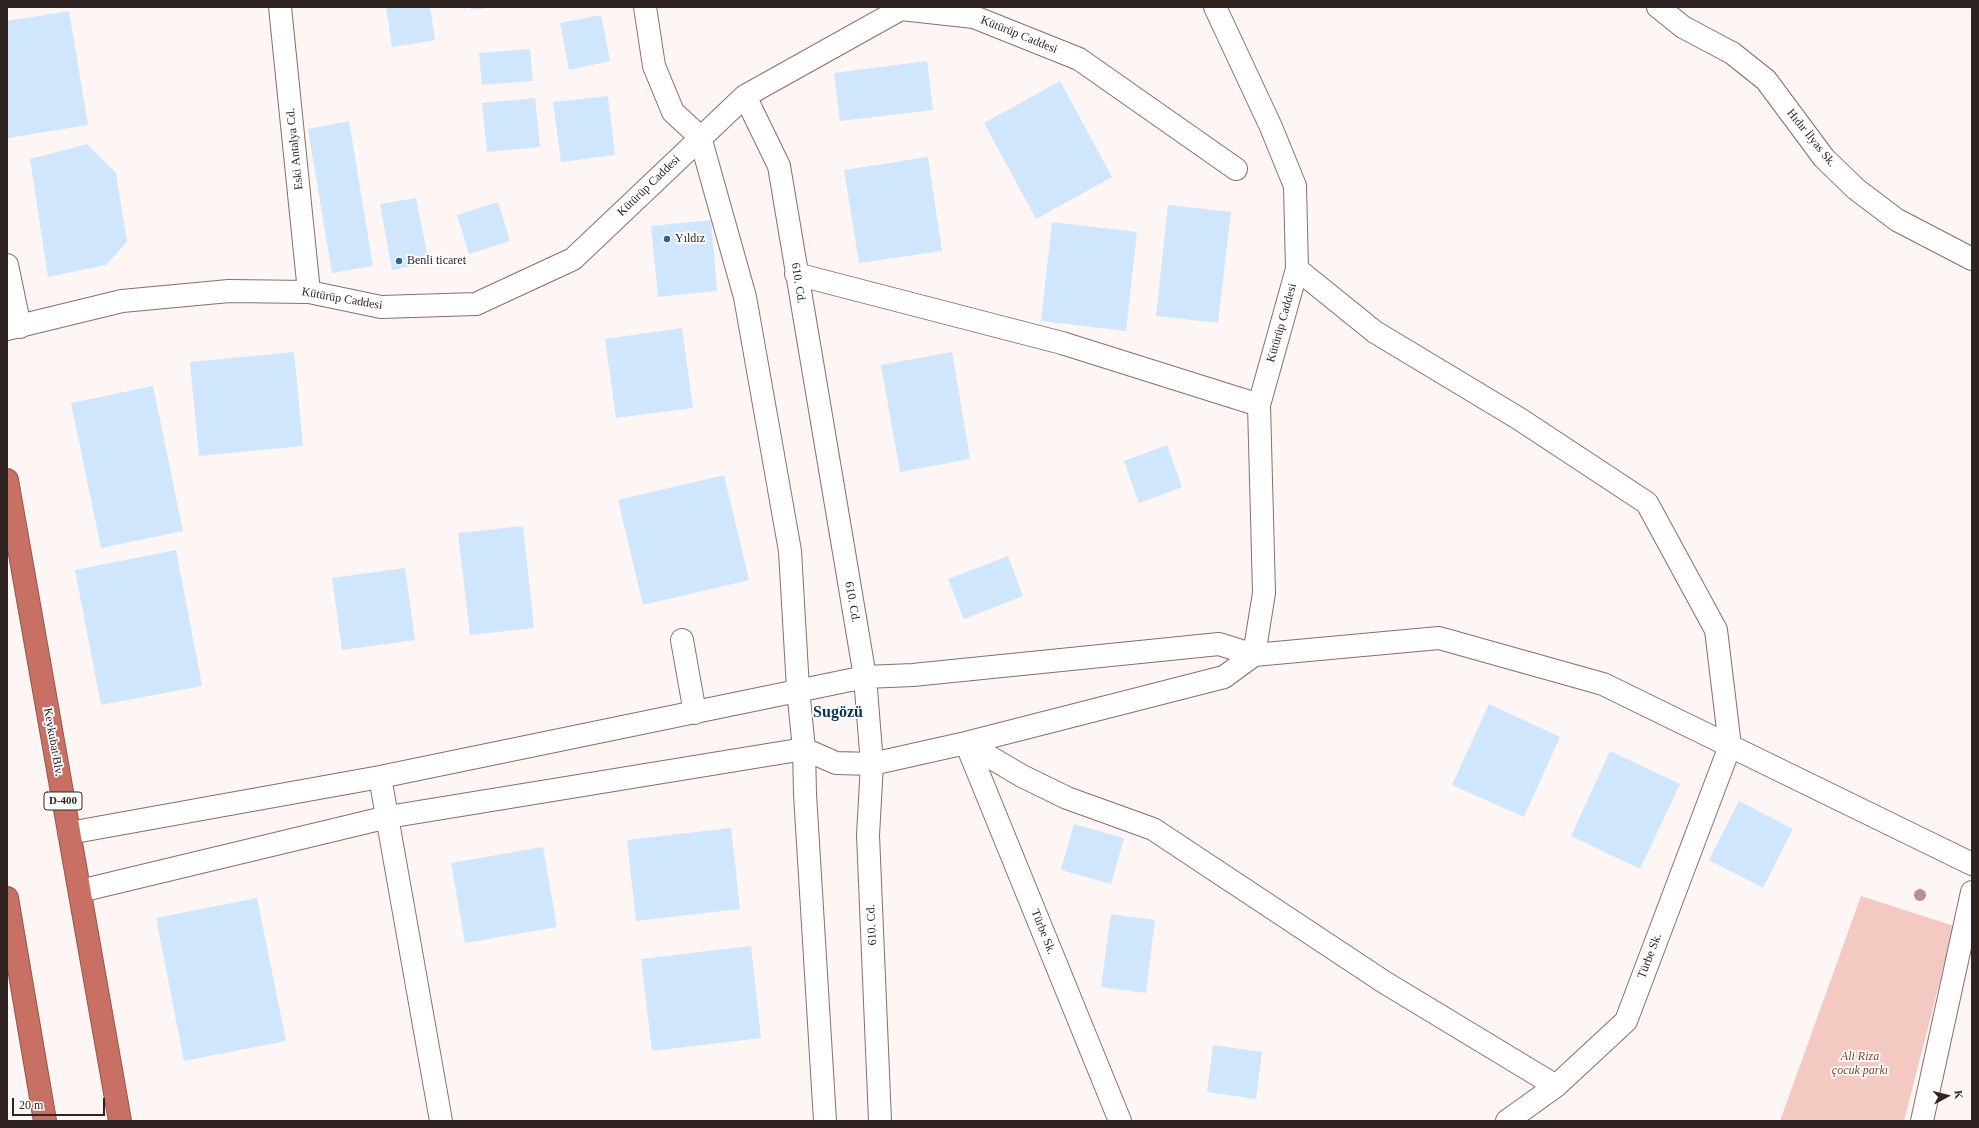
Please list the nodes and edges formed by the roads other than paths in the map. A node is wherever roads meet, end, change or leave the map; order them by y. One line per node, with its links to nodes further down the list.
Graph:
1 (280, 7): 13 (street, Eski Antalya Cd.)
2 (645, 7): 7 (street)
3 (1214, 7): 11 (street, Kütürüp Caddesi)
4 (1658, 7): 9 (street, Hıdır İlyas Sk.)
5 (901, 8): 6 (street, Kütürüp Caddesi); 8 (street, Kütürüp Caddesi)
6 (745, 96): 7 (street, Kütürüp Caddesi); 12 (street, 610. Cd.)
7 (700, 137): 13 (street, Kütürüp Caddesi); 20 (street)
8 (1236, 168)
9 (1972, 259)
10 (7, 265): 14 (street)
11 (1297, 269): 15 (street, Kütürüp Caddesi); 23 (street)
12 (796, 274): 15 (street); 19 (street, 610. Cd.)
13 (309, 292): 14 (street, Kütürüp Caddesi)
14 (14, 328)
15 (1259, 405): 18 (street, Kütürüp Caddesi)
16 (7, 480): 28 (highway, Keykubat Blv. / D-400)
17 (682, 640): 21 (street)
18 (1254, 655): 19 (street); 22 (street); 23 (street)
19 (865, 677): 20 (street); 25 (street, 610. Cd.)
20 (798, 689): 21 (street); 24 (street)
21 (695, 713): 26 (street)
22 (966, 742): 25 (street); 33 (street); 39 (street, Türbe Sk.)
23 (1730, 746): 29 (street); 33 (street, Türbe Sk.)
24 (804, 749): 25 (street); 27 (street); 37 (street)
25 (872, 764): 38 (street, 610. Cd.)
26 (380, 777): 27 (street); 28 (street)
27 (388, 817): 30 (street); 36 (street)
28 (69, 833): 30 (highway, Keykubat Blv. / D-400)
29 (1972, 864)
30 (80, 891): 35 (highway, Keykubat Blv. / D-400)
31 (1972, 892): 41 (street)
32 (7, 898): 34 (highway)
33 (1556, 1086): 40 (street, Türbe Sk.)
34 (45, 1121)
35 (120, 1121)
36 (441, 1121)
37 (825, 1121)
38 (880, 1121)
39 (1120, 1121)
40 (1507, 1121)
41 (1922, 1121)

